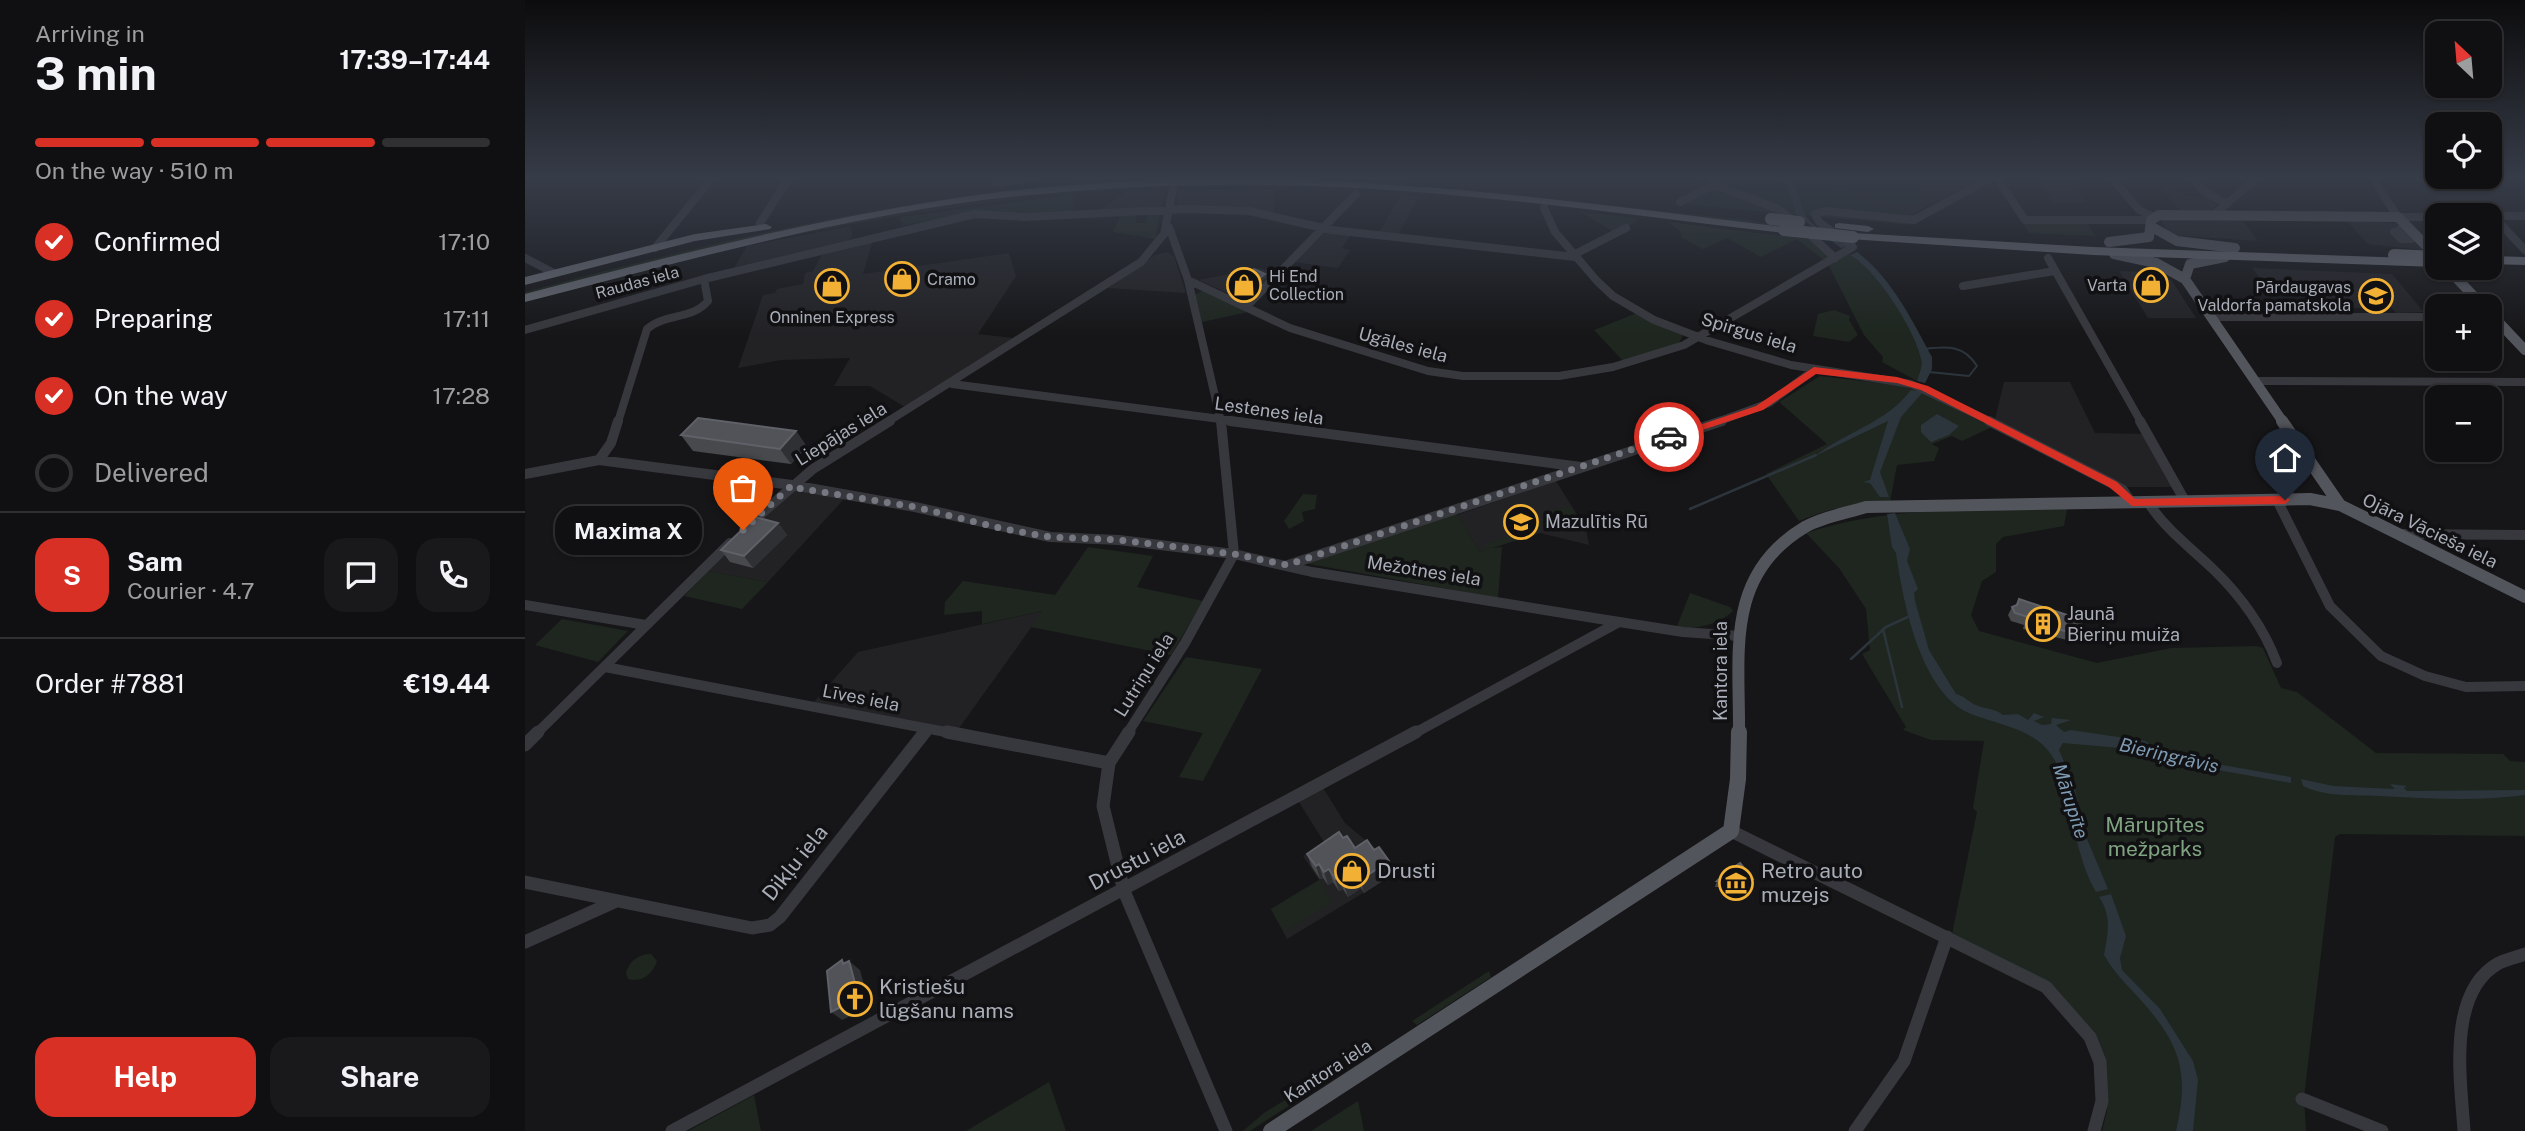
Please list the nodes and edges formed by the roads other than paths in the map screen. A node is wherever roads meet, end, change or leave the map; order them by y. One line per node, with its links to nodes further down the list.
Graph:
1 (669, 231): 23 (street)
2 (749, 231): 23 (highway)
3 (761, 231): 48 (highway)
4 (804, 231): 50 (highway)
5 (901, 231): 42 (street, Raudas iela)
6 (1167, 231): 25 (street, Liepājas iela)
7 (1171, 231): 26 (street)
8 (1321, 231): 51 (street)
9 (1345, 231): 29 (street, Raudas iela)
10 (1557, 231): 29 (street, Spirgus iela)
11 (1621, 231): 29 (street)
12 (1788, 231): 20 (highway, bridge)
13 (1803, 231): 31 (street)
14 (1834, 231): 20 (street)
15 (1915, 231): 21 (highway, bridge)
16 (2150, 231): 21 (main road)
17 (2164, 231): 28 (main road)
18 (2411, 231): 22 (main road)
19 (2506, 231): 24 (street)
20 (1853, 242): 27 (highway); 31 (street, Ugāles iela)
21 (2109, 243): 28 (highway)
22 (2425, 245)
23 (655, 248): 41 (highway)
24 (2525, 250)
25 (1155, 251): 26 (street); 61 (street, Liepājas iela)
26 (1179, 251): 44 (street)
27 (2093, 251): 28 (highway); 43 (main road, Ojāra Vācieša iela)
28 (2233, 252): 33 (highway); 43 (main road)
29 (1575, 257): 56 (street, Spirgus iela)
30 (525, 258): 41 (street)
31 (1835, 258): 56 (street, Ugāles iela)
32 (2048, 258): 40 (street)
33 (2397, 258): 34 (highway, bridge); 36 (highway)
34 (2425, 258)
35 (2502, 260): 37 (highway)
36 (2425, 261)
37 (2525, 261)
38 (2502, 266): 39 (highway)
39 (2525, 267)
40 (2055, 271): 47 (street); 68 (street)
41 (554, 273): 46 (highway)
42 (704, 279): 55 (street, Raudas iela); 63 (street)
43 (2185, 279): 52 (main road, Ojāra Vācieša iela)
44 (1188, 280): 51 (street, Ugāles iela); 62 (street)
45 (2458, 280): 49 (main road)
46 (525, 281)
47 (1963, 286)
48 (525, 289)
49 (2472, 294)
50 (525, 298)
51 (1246, 307): 56 (street, Ugāles iela)
52 (2212, 317): 53 (street); 59 (main road, Ojāra Vācieša iela)
53 (2425, 317)
54 (2502, 326): 57 (main road)
55 (525, 330)
56 (1699, 337): 58 (street, Spirgus iela)
57 (2525, 349)
58 (1814, 370): 64 (street); 70 (street, Spirgus iela)
59 (2255, 381): 60 (street); 71 (main road, Ojāra Vācieša iela)
60 (2525, 382)
61 (952, 384): 62 (street, Lestenes iela); 66 (street, Liepājas iela)
62 (1220, 420): 64 (street, Lestenes iela); 74 (street)
63 (599, 460): 65 (street, Mežotnes iela); 66 (street, Mežotnes iela)
64 (1581, 467): 75 (street)
65 (525, 474)
66 (792, 485): 74 (street, Mežotnes iela); 79 (street, Liepājas iela)
67 (2277, 500): 68 (main road, Kantora iela); 71 (main road, Kantora iela); 83 (street)
68 (2185, 501): 69 (main road, Kantora iela)
69 (2148, 502): 70 (main road, Kantora iela); 81 (street)
70 (2132, 503): 80 (main road, Kantora iela)
71 (2340, 505): 72 (main road, Ojāra Vācieša iela)
72 (2397, 534): 73 (street); 76 (main road, Ojāra Vācieša iela)
73 (2525, 535)
74 (1234, 554): 75 (street, Mežotnes iela); 86 (street, Lutriņu iela)
75 (1287, 565): 78 (street, Mežotnes iela)
76 (2525, 597)
77 (525, 605): 79 (street)
78 (1619, 622): 80 (street, Mežotnes iela); 89 (street, Drustu iela)
79 (646, 625): 82 (street, Liepājas iela)
80 (1739, 636): 87 (main road, Kantora iela)
81 (2277, 663)
82 (605, 667): 84 (street, Līves iela); 85 (street, Liepājas iela)
83 (2525, 686)
84 (927, 729): 86 (street, Līves iela); 90 (street, Dikļu iela)
85 (525, 745)
86 (1109, 763): 89 (street, Lutriņu iela)
87 (1731, 831): 91 (street); 97 (main road, Kantora iela)
88 (525, 882): 90 (street, Dikļu iela)
89 (1124, 891): 95 (street, Drustu iela); 96 (street, Lutriņu iela)
90 (614, 902): 92 (street)
91 (1947, 937): 98 (street); 99 (street)
92 (525, 943)
93 (2525, 954): 101 (street)
94 (2302, 1100): 100 (street)
95 (672, 1131)
96 (1226, 1131)
97 (1271, 1131)
98 (1855, 1131)
99 (2094, 1131)
100 (2382, 1131)
101 (2464, 1131)

